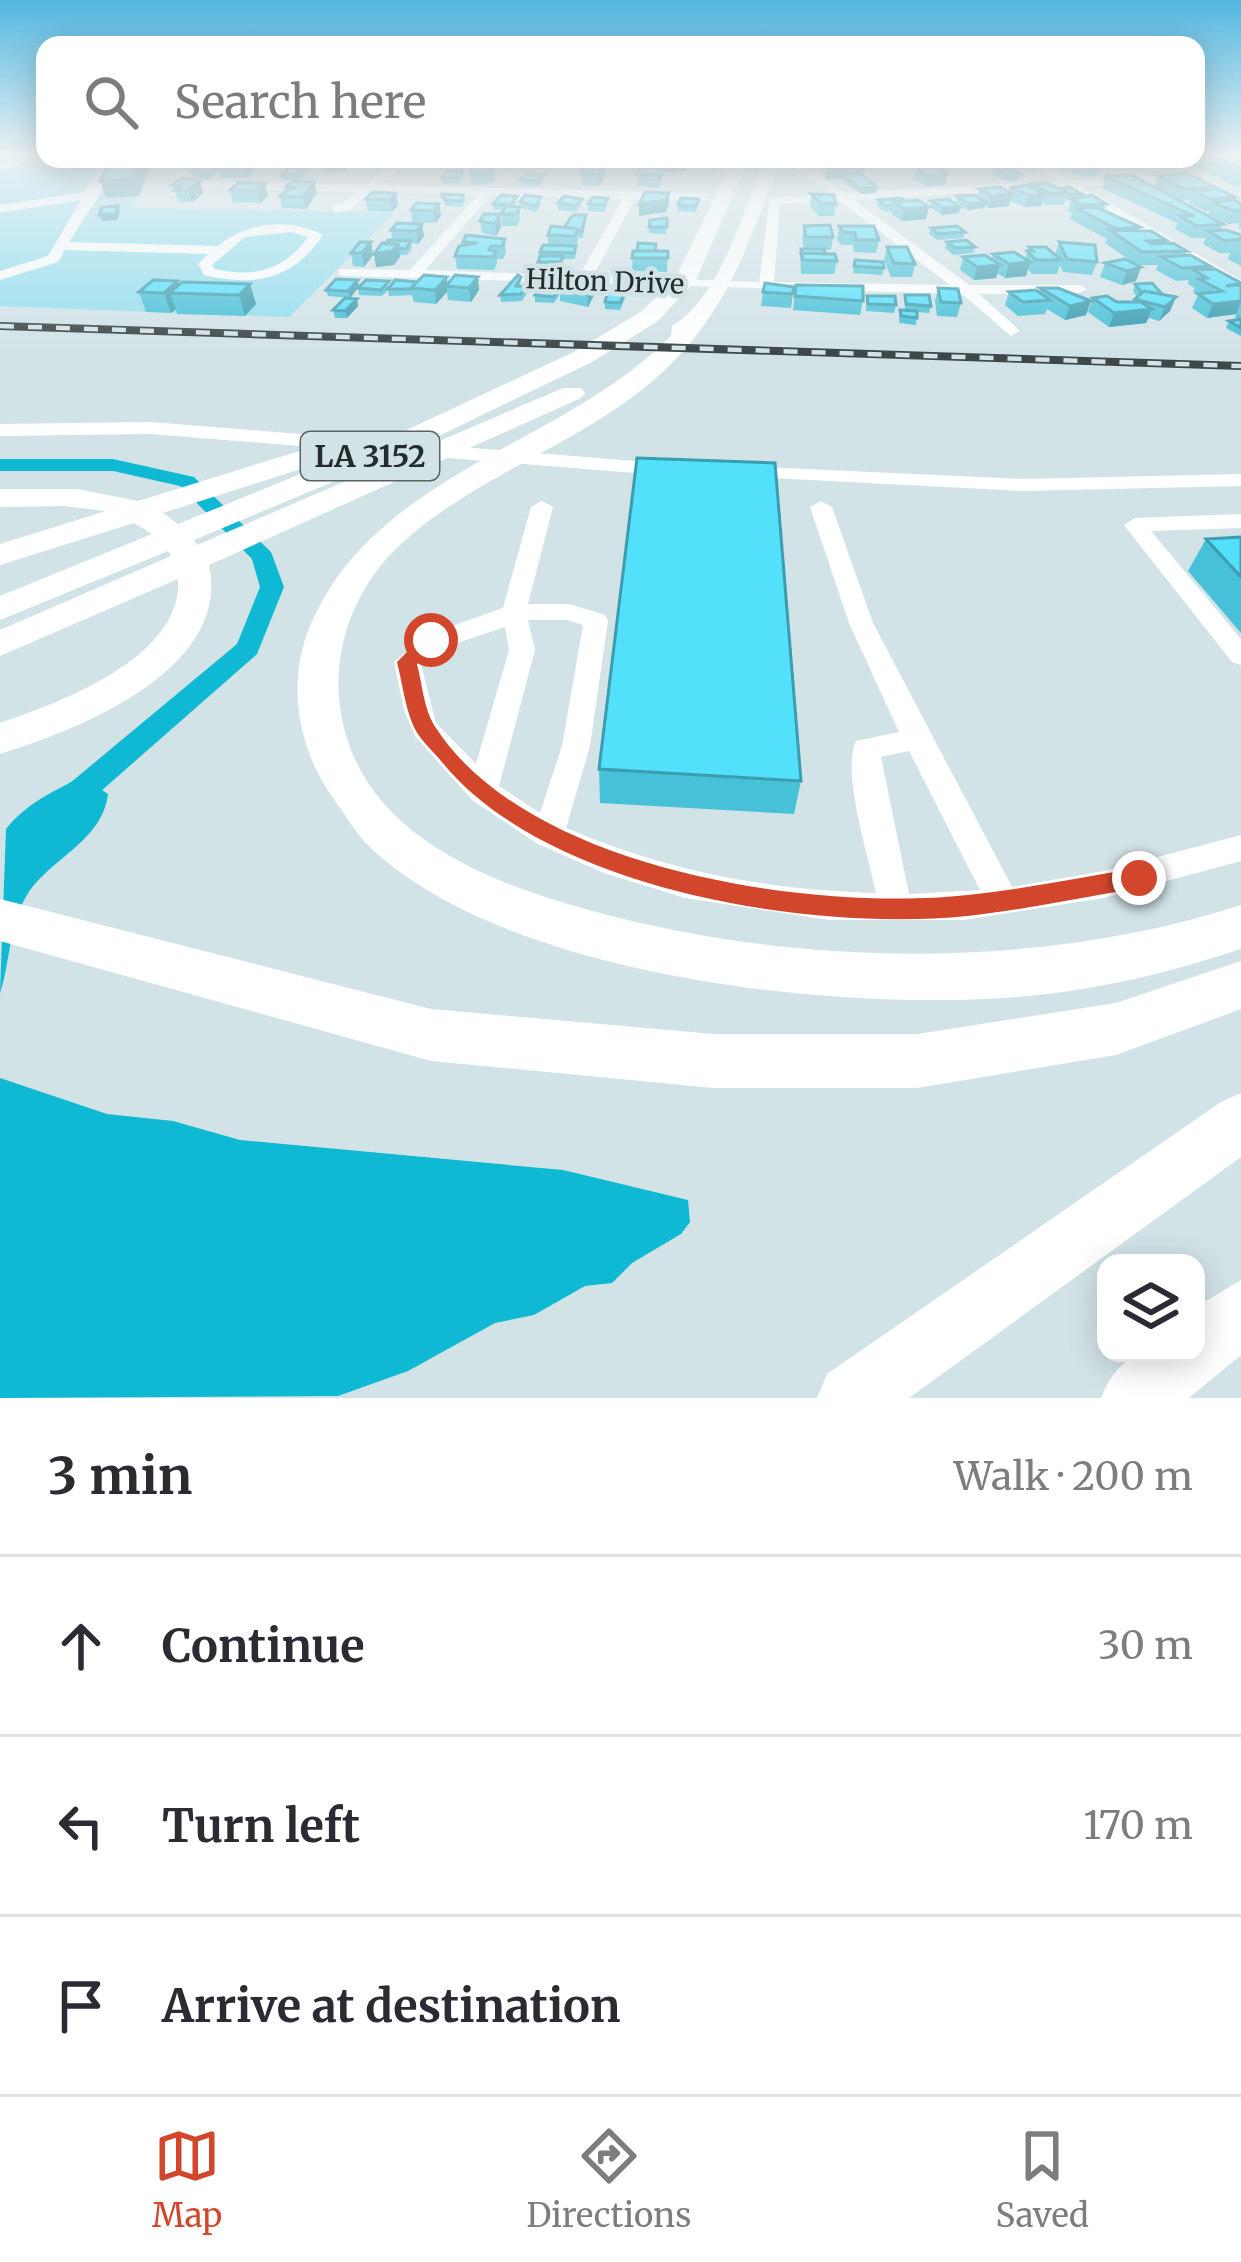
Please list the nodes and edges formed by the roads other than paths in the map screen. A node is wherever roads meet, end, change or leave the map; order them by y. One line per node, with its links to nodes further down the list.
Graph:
1 (78, 220): 9 (street)
2 (462, 220): 12 (street)
3 (617, 220): 14 (street)
4 (716, 220): 21 (highway, LA 3152)
5 (757, 220): 19 (highway, LA 3152)
6 (772, 220): 15 (street)
7 (872, 220): 18 (street)
8 (1131, 220): 16 (street)
9 (63, 246): 10 (street); 13 (street)
10 (219, 250): 10 (street)
11 (344, 272): 12 (street, Hilton Drive)
12 (413, 275): 14 (street, Hilton Drive)
13 (0, 276)
14 (584, 279): 15 (street, Hilton Drive)
15 (766, 286): 18 (street, Hilton Drive)
16 (1241, 286)
17 (1080, 289): 18 (street, Hilton Drive)
18 (968, 290): 20 (street)
19 (702, 316): 31 (highway, LA 3152); 41 (highway)
20 (1011, 331)
21 (545, 377): 28 (highway); 29 (highway, LA 3152)
22 (0, 430): 23 (street)
23 (1241, 480)
24 (0, 497): 33 (highway)
25 (542, 507): 30 (street)
26 (820, 507): 34 (street)
27 (1241, 521): 32 (street)
28 (0, 556)
29 (0, 609)
30 (514, 612): 35 (street); 35 (street); 36 (street)
31 (0, 644)
32 (1241, 656)
33 (0, 739)
34 (916, 739): 38 (street); 39 (street)
35 (483, 792): 36 (street)
36 (549, 835): 39 (street)
37 (1241, 848): 38 (street)
38 (1002, 900): 39 (street)
39 (896, 906)
40 (0, 920): 42 (highway)
41 (1241, 928)
42 (1241, 985)
43 (1241, 1122): 47 (highway)
44 (1241, 1313): 45 (highway)
45 (1205, 1342)
46 (1179, 1362): 48 (highway)
47 (850, 1398)
48 (1135, 1398)

